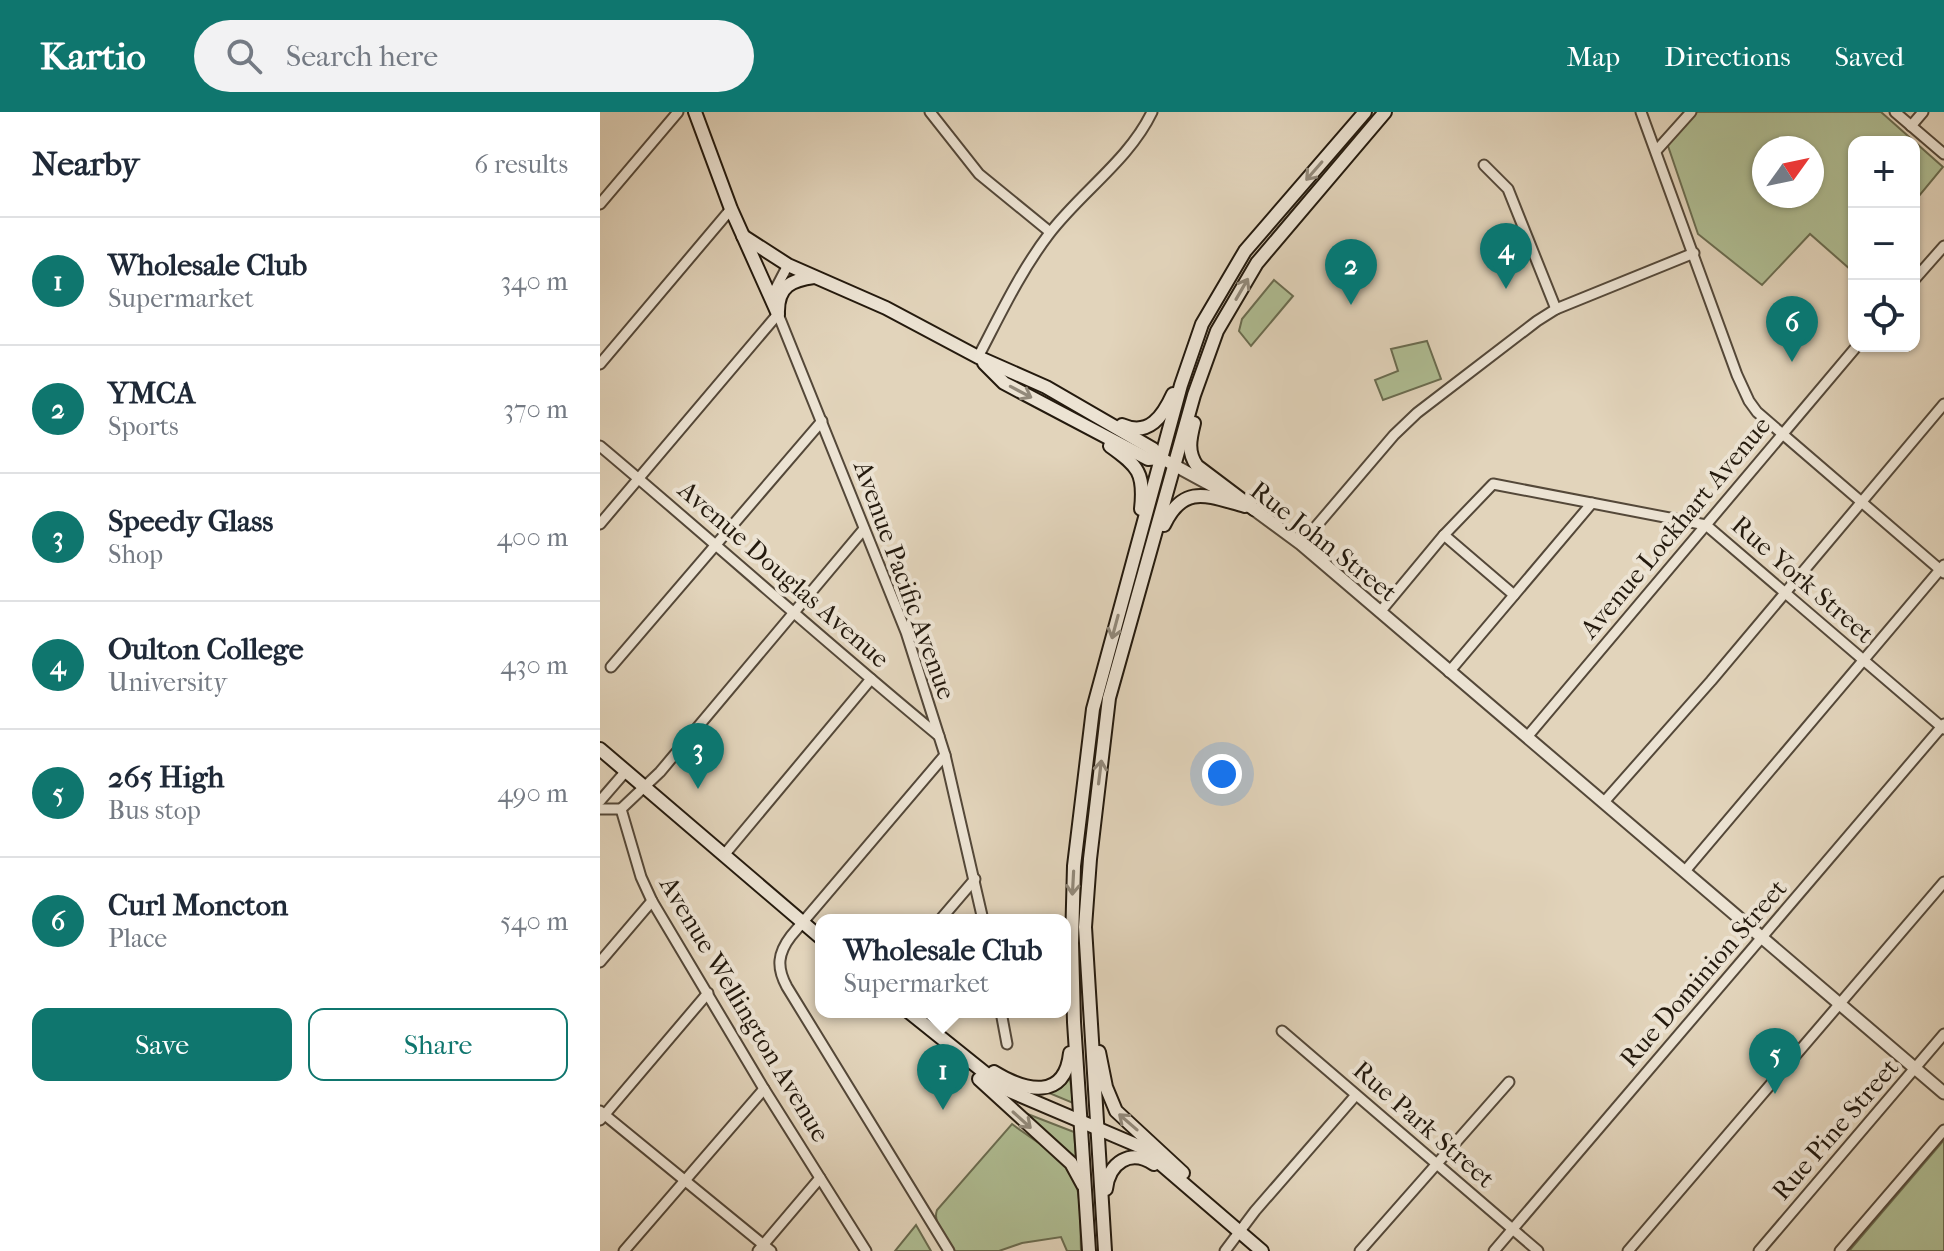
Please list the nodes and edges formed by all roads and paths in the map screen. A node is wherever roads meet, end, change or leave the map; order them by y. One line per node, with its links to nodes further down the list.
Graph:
1 (678, 112): 15 (street)
2 (695, 112): 16 (main road)
3 (930, 112): 17 (street)
4 (1152, 112): 17 (street)
5 (1365, 112): 27 (main road, one-way to 27)
6 (1385, 112): 29 (main road, one-way to 6)
7 (1641, 112): 12 (street)
8 (1691, 112): 12 (street)
9 (1895, 112): 11 (street)
10 (1923, 112): 11 (street)
11 (1911, 126): 13 (street)
12 (1656, 151): 20 (street)
13 (1944, 154)
14 (1484, 165): 24 (street)
15 (600, 204)
16 (731, 209): 18 (main road); 30 (street)
17 (1050, 232): 28 (street)
18 (743, 236): 21 (main road); 25 (main road)
19 (1944, 246): 22 (street)
20 (1694, 253): 24 (street); 35 (street)
21 (788, 265): 23 (main road); 25 (street, Avenue Pacific Avenue)
22 (1920, 273)
23 (815, 277): 25 (main road); 28 (main road)
24 (1556, 309): 47 (street)
25 (778, 314): 34 (street, Avenue Pacific Avenue); 39 (street)
26 (1852, 352): 35 (street, Avenue Lockhart Avenue)
27 (1192, 353): 32 (main road); 37 (main road)
28 (978, 357): 32 (main road); 33 (main road, one-way to 33)
29 (1207, 358): 38 (main road); 42 (main road)
30 (600, 364)
31 (1944, 404): 41 (street)
32 (1079, 406): 37 (main road)
33 (1071, 418): 37 (main road); 49 (main road)
34 (822, 421): 45 (street, Avenue Pacific Avenue); 48 (street)
35 (1783, 435): 41 (street); 44 (street, Avenue Lockhart Avenue)
36 (600, 446): 39 (street, Avenue Douglas Avenue)
37 (1161, 458): 38 (street, Rue John Street); 49 (main road)
38 (1174, 465): 42 (street, Rue John Street); 49 (main road)
39 (639, 479): 43 (street); 48 (street, Avenue Douglas Avenue)
40 (1592, 503): 44 (street, Rue York Street); 46 (street, Rue York Street); 52 (street)
41 (1860, 503): 50 (street); 51 (street)
42 (1254, 509): 47 (street, Rue John Street); 49 (main road)
43 (600, 524)
44 (1706, 525): 51 (street, Rue York Street); 61 (street, Avenue Lockhart Avenue)
45 (864, 529): 54 (street); 60 (street, Avenue Pacific Avenue)
46 (1444, 535): 52 (street); 53 (street)
47 (1301, 544): 53 (street, Rue John Street)
48 (716, 545): 54 (street, Avenue Douglas Avenue); 56 (street)
49 (1142, 554): 80 (main road, one-way to 49); 86 (main road, one-way to 86)
50 (1943, 569): 55 (street)
51 (1784, 592): 55 (street, Rue York Street); 67 (street)
52 (1514, 595): 57 (street)
53 (1380, 612): 57 (street, Rue John Street)
54 (793, 613): 58 (street, Avenue Douglas Avenue); 65 (street)
55 (1863, 660): 59 (street, Rue York Street); 71 (street)
56 (611, 667)
57 (1449, 672): 61 (street, Rue John Street)
58 (871, 679): 60 (street, Avenue Douglas Avenue); 70 (street)
59 (1943, 726): 79 (street, Rue Dominion Street)
60 (939, 736): 63 (street, Avenue Pacific Avenue)
61 (1527, 737): 67 (street, Rue John Street)
62 (600, 749): 64 (main road)
63 (945, 755): 72 (street, Avenue Pacific Avenue); 77 (street)
64 (626, 771): 65 (main road); 66 (street)
65 (645, 787): 69 (street); 70 (main road)
66 (600, 801)
67 (1604, 802): 71 (street, Rue John Street)
68 (600, 809): 69 (street)
69 (621, 809): 74 (street, Avenue Wellington Avenue)
70 (724, 855): 77 (main road)
71 (1685, 871): 79 (street, Rue John Street)
72 (975, 879): 75 (street); 76 (street, Avenue Pacific Avenue)
73 (1944, 882): 83 (street)
74 (652, 901): 81 (street); 82 (street, Avenue Wellington Avenue)
75 (945, 914)
76 (982, 914)
77 (802, 923): 78 (main road); 111 (street)
78 (815, 933)
79 (1762, 938): 83 (street, Rue John Street); 106 (street, Rue Dominion Street)
80 (1086, 961): 98 (main road); 104 (main road, one-way to 80)
81 (600, 962)
82 (708, 993): 93 (street, Avenue Wellington Avenue); 96 (street)
83 (1839, 1004): 91 (street); 119 (street)
84 (916, 1018): 87 (main road)
85 (1002, 1018): 90 (street)
86 (1074, 1022): 87 (main road); 97 (main road)
87 (926, 1026): 97 (main road); 103 (main road, one-way to 103)
88 (1282, 1031): 95 (street, Rue Park Street)
89 (1944, 1034): 91 (street, Rue Pine Street)
90 (1007, 1044)
91 (1916, 1068): 94 (street); 120 (street, Rue Pine Street)
92 (1509, 1082): 100 (street)
93 (764, 1089): 101 (street, Avenue Wellington Avenue); 102 (street)
94 (1944, 1093)
95 (1356, 1095): 100 (street, Rue Park Street); 107 (street)
96 (601, 1115): 102 (street)
97 (1081, 1121): 98 (main road); 103 (main road)
98 (1097, 1127): 104 (main road); 105 (main road)
99 (1944, 1130): 121 (street)
100 (1437, 1164): 106 (street, Rue Park Street); 116 (street)
101 (820, 1178): 108 (street); 110 (street, Avenue Wellington Avenue)
102 (684, 1179): 108 (street); 109 (street)
103 (1087, 1194): 112 (main road)
104 (1202, 1198): 105 (main road); 107 (main road)
105 (1104, 1228): 113 (main road)
106 (1513, 1229): 117 (street, Rue Dominion Street); 118 (street, Rue Park Street)
107 (1241, 1232): 114 (street); 115 (main road)
108 (764, 1249)
109 (624, 1251)
110 (866, 1251)
111 (949, 1251)
112 (1089, 1251)
113 (1105, 1251)
114 (1225, 1251)
115 (1262, 1251)
116 (1360, 1251)
117 (1494, 1251)
118 (1538, 1251)
119 (1628, 1251)
120 (1759, 1251)
121 (1840, 1251)

